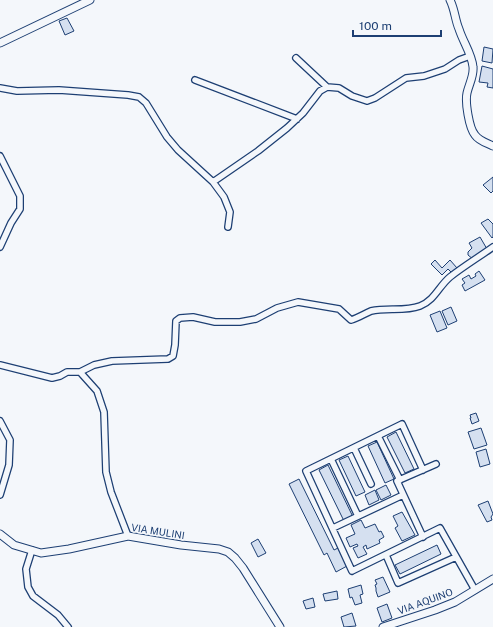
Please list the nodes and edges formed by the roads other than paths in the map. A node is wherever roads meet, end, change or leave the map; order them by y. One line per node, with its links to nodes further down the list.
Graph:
1 (90, 0): 3 (street)
2 (450, 0): 4 (street)
3 (0, 43)
4 (470, 56): 7 (street); 10 (street)
5 (296, 58): 7 (street)
6 (195, 80): 9 (street)
7 (327, 87): 9 (street)
8 (0, 88): 12 (street)
9 (297, 119): 12 (street)
10 (493, 146)
11 (0, 156): 14 (street)
12 (213, 182): 13 (street)
13 (228, 227)
14 (0, 247)
15 (493, 247): 17 (street)
16 (0, 365): 17 (street)
17 (80, 372): 31 (street)
18 (0, 421): 26 (street)
19 (378, 436): 20 (street); 23 (street); 24 (street)
20 (354, 448): 21 (street); 25 (street)
21 (331, 459): 28 (street); 29 (street)
22 (436, 464): 23 (street)
23 (423, 470): 24 (street)
24 (400, 480): 27 (street)
25 (371, 484)
26 (0, 495)
27 (403, 495): 28 (street); 32 (street)
28 (358, 516): 29 (street)
29 (333, 528): 34 (street)
30 (0, 534): 33 (street, VIA MULINI)
31 (128, 536): 33 (street, VIA MULINI); 40 (street, VIA MULINI)
32 (423, 537): 34 (street); 35 (street)
33 (32, 550): 39 (street)
34 (386, 555): 35 (street)
35 (456, 557): 37 (street)
36 (493, 579): 37 (street, VIA AQUINO)
37 (475, 590): 38 (street, VIA AQUINO)
38 (403, 620): 41 (street, VIA AQUINO); 42 (street)
39 (68, 627)
40 (280, 627)
41 (383, 627)
42 (406, 627)

